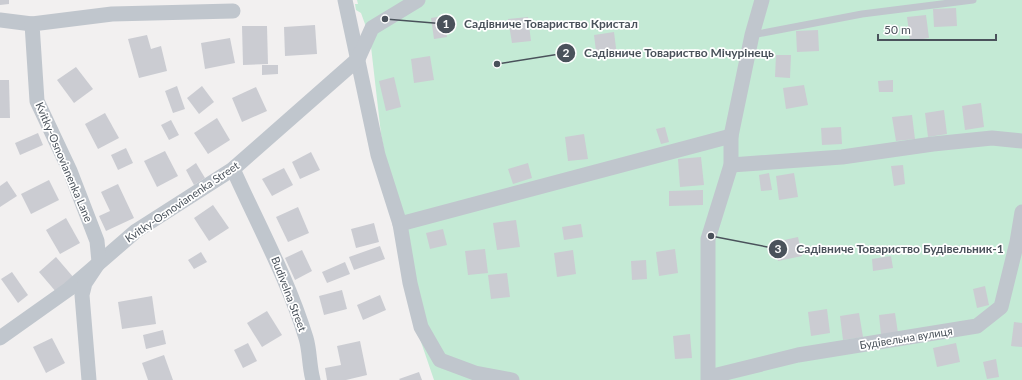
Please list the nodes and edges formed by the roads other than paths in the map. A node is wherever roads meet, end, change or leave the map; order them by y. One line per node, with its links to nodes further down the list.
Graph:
1 (344, 0): 9 (street)
2 (418, 0): 9 (street)
3 (762, 0): 8 (street)
4 (974, 0): 8 (lane)
5 (233, 12): 7 (street)
6 (0, 20): 7 (street)
7 (32, 24): 16 (street, Kvitky-Osnovianenka Lane)
8 (752, 35): 10 (street)
9 (358, 59): 13 (street, Kvitky-Osnovianenka Street); 15 (street)
10 (731, 136): 12 (street); 15 (street)
11 (1022, 141): 12 (street)
12 (731, 165): 18 (street)
13 (233, 169): 16 (street, Kvitky-Osnovianenka Street); 20 (street, Budivelna Street)
14 (1022, 212): 18 (street, Будівельна вулиця)
15 (400, 224): 21 (street)
16 (99, 262): 17 (street, Kvitky-Osnovianenka Street); 19 (street)
17 (0, 338)
18 (708, 378)
19 (89, 380)
20 (313, 380)
21 (512, 380)

